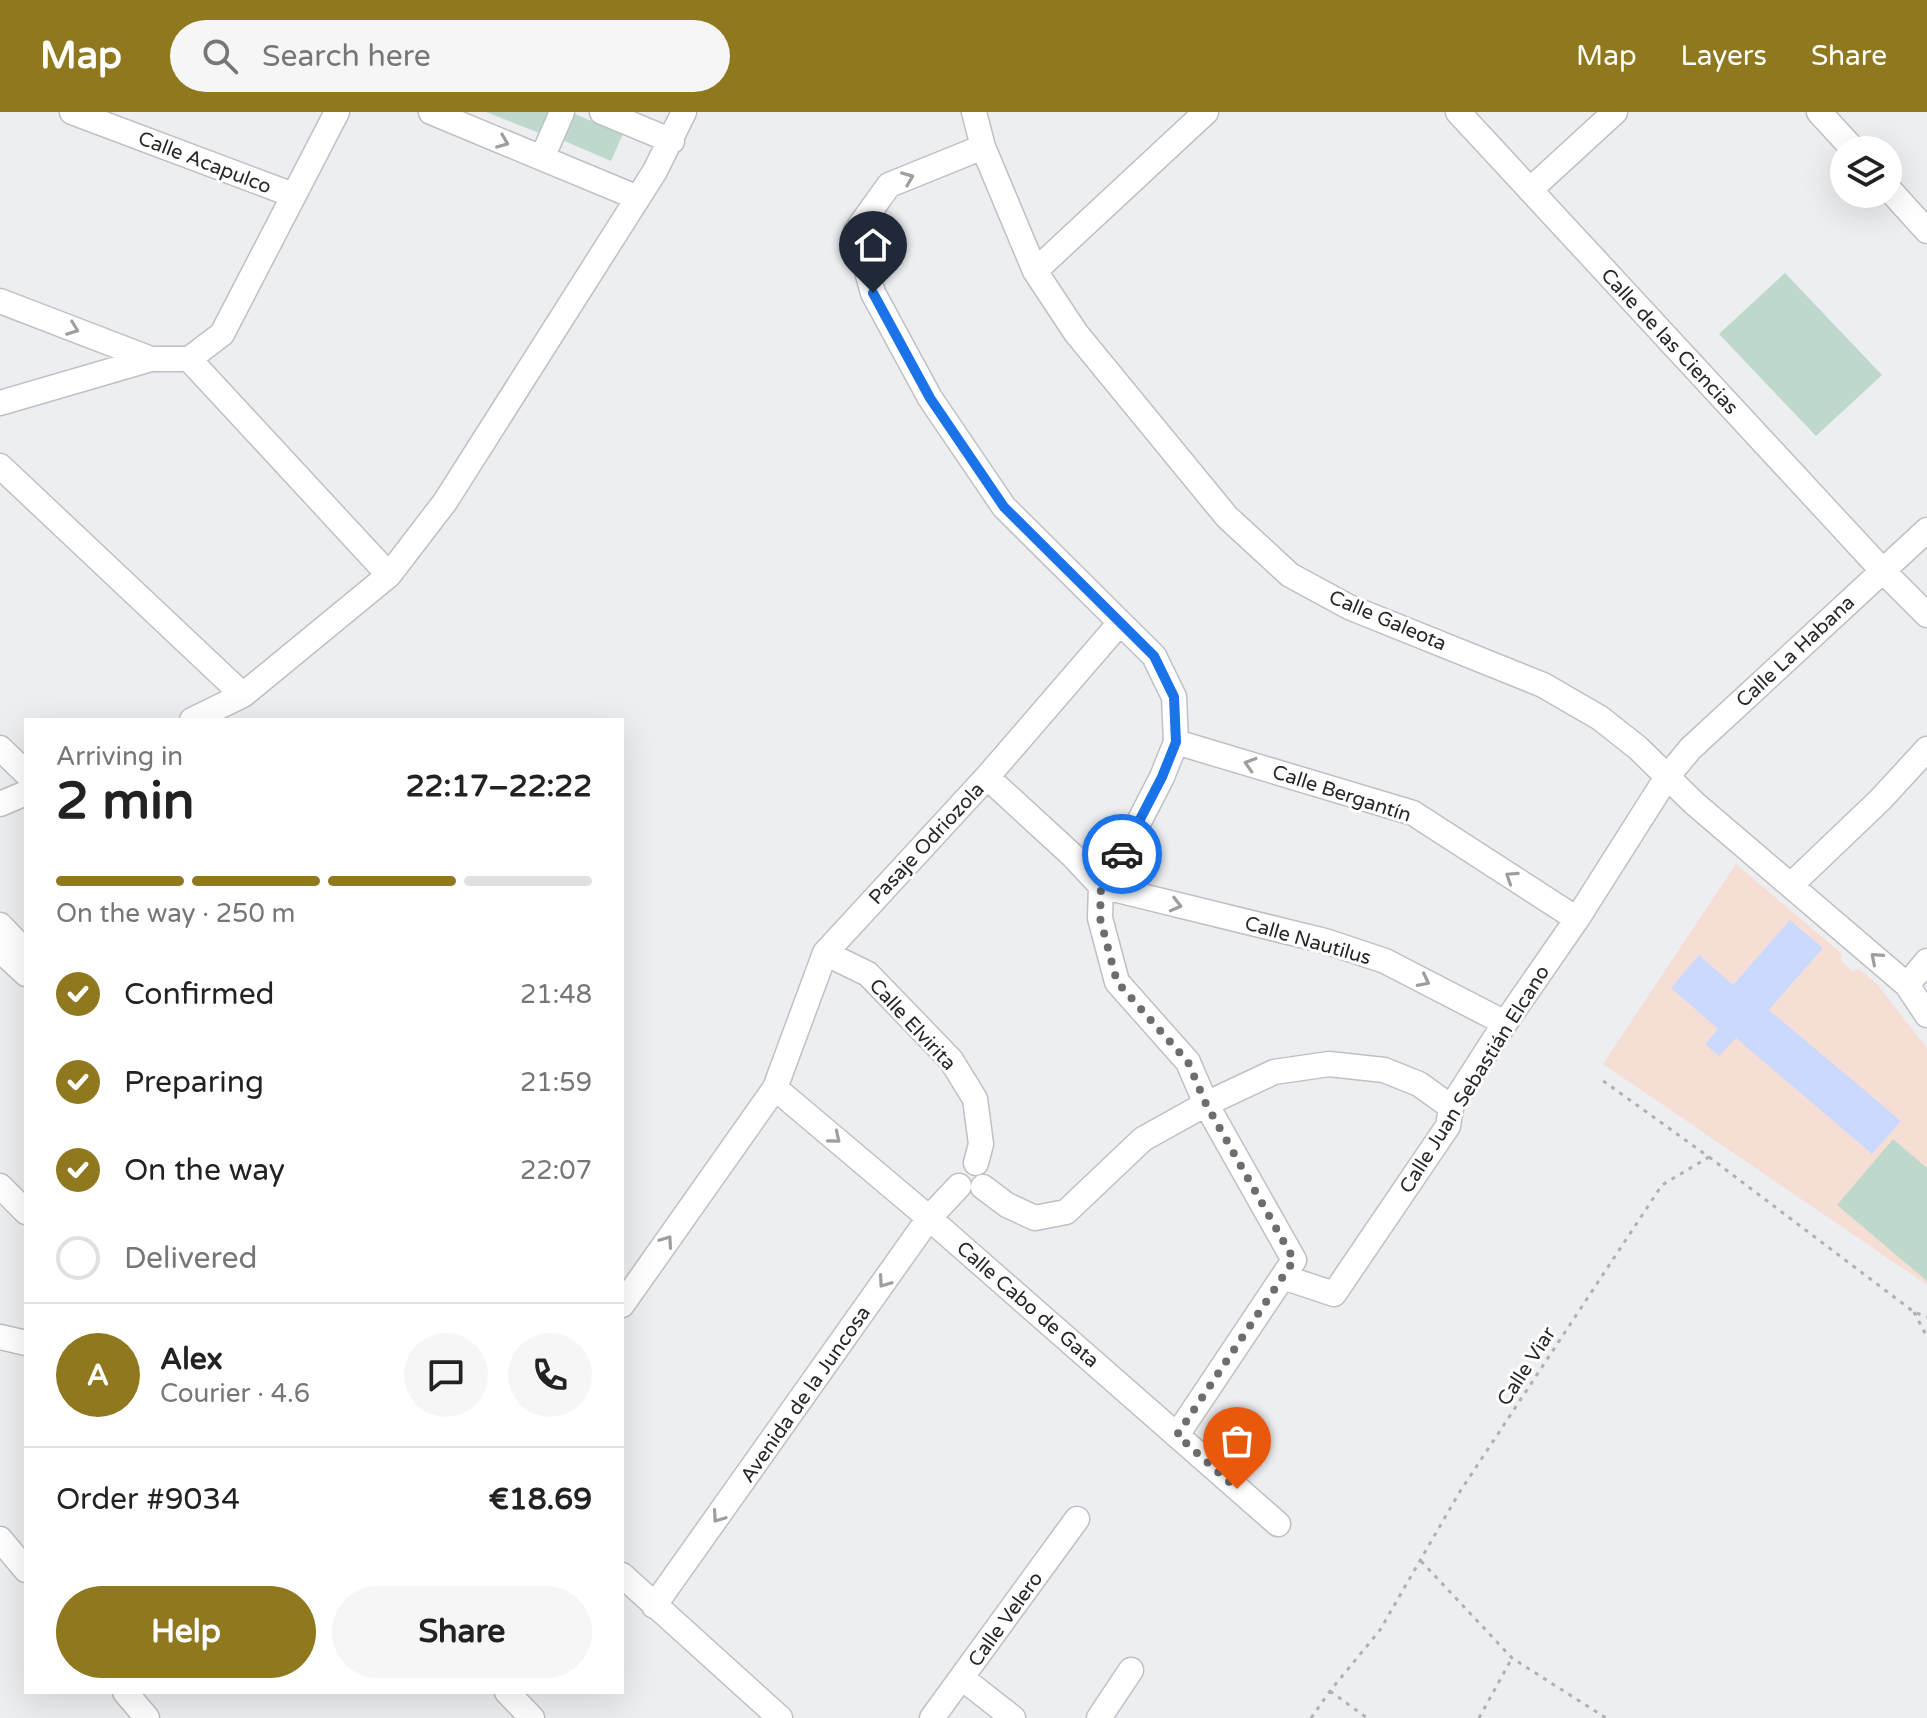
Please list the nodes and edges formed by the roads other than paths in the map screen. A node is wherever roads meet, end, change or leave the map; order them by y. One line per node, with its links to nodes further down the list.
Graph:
1 (72, 112): 18 (street, Calle Acapulco)
2 (337, 112): 18 (street)
3 (431, 112): 12 (street)
4 (562, 112): 16 (street)
5 (602, 112): 14 (street)
6 (684, 112): 14 (street)
7 (974, 112): 15 (street, Calle Galeota)
8 (1206, 112): 22 (street)
9 (1458, 112): 17 (street, Calle de las Ciencias)
10 (1615, 112): 17 (street)
11 (1819, 112): 13 (street)
12 (464, 118): 16 (street, one-way to 16)
13 (1841, 136)
14 (672, 141): 19 (street)
15 (983, 147): 22 (street, Calle Galeota); 32 (street, one-way to 15)
16 (542, 158): 19 (street)
17 (1530, 190): 29 (street, Calle de las Ciencias)
18 (293, 195): 25 (street)
19 (638, 198): 30 (street)
20 (1902, 203): 21 (street)
21 (1927, 231)
22 (1035, 271): 40 (street, Calle Galeota)
23 (0, 301): 24 (street, one-way to 24)
24 (151, 359): 25 (street); 26 (street)
25 (189, 359): 30 (street)
26 (0, 403)
27 (0, 466): 33 (street)
28 (1927, 530): 29 (street, Calle La Habana)
29 (1882, 570): 31 (street, Calle de las Ciencias); 40 (street, Calle La Habana)
30 (389, 575): 33 (street)
31 (1927, 615)
32 (1119, 624): 35 (street); 39 (street, Pasaje Odriozola)
33 (243, 695): 34 (street)
34 (196, 718)
35 (1176, 742): 44 (street); 45 (street, Calle Bergantín, one-way to 35)
36 (0, 748): 38 (street)
37 (1927, 749): 43 (street)
38 (24, 771)
39 (987, 777): 44 (street); 49 (street, Pasaje Odriozola)
40 (1667, 777): 43 (street, Calle Galeota); 45 (street, Calle Juan Sebastián Elcano)
41 (24, 794): 42 (street)
42 (0, 804)
43 (1791, 885): 52 (street, Calle Galeota, one-way to 43)
44 (1101, 886): 54 (street, Calle Nautilus, one-way to 54); 56 (street)
45 (1577, 919): 54 (street, Calle Juan Sebastián Elcano)
46 (0, 925): 48 (street)
47 (0, 950): 51 (street)
48 (24, 950)
49 (825, 953): 55 (street, Pasaje Odriozola); 59 (street, Calle Elvirita)
50 (1927, 961): 52 (street)
51 (24, 972)
52 (1907, 985): 53 (street, Calle Galeota)
53 (1927, 1015)
54 (1505, 1023): 57 (street, Calle Juan Sebastián Elcano)
55 (775, 1088): 61 (street, Calle Cabo de Gata, one-way to 61); 63 (street, Pasaje Odriozola, one-way to 55)
56 (1206, 1104): 57 (street); 59 (street); 62 (street)
57 (1451, 1107): 62 (street, Calle Juan Sebastián Elcano)
58 (0, 1186): 60 (street)
59 (971, 1187): 61 (street, Avenida de la Juncosa)
60 (24, 1210)
61 (929, 1218): 66 (street, Calle Cabo de Gata); 72 (street, Avenida de la Juncosa, one-way to 72)
62 (1283, 1277): 66 (street)
63 (624, 1302)
64 (0, 1337): 65 (street)
65 (24, 1343)
66 (1177, 1435): 68 (street, Calle Cabo de Gata)
67 (1077, 1519): 74 (street, Calle Velero)
68 (1278, 1524)
69 (0, 1539): 70 (street)
70 (24, 1568)
71 (624, 1577): 72 (street)
72 (654, 1606): 79 (street)
73 (1131, 1670): 82 (street)
74 (962, 1678): 80 (street, Calle Velero); 81 (street)
75 (127, 1694): 77 (street)
76 (509, 1694): 78 (street)
77 (147, 1718)
78 (532, 1718)
79 (780, 1718)
80 (932, 1718)
81 (1013, 1718)
82 (1099, 1718)

